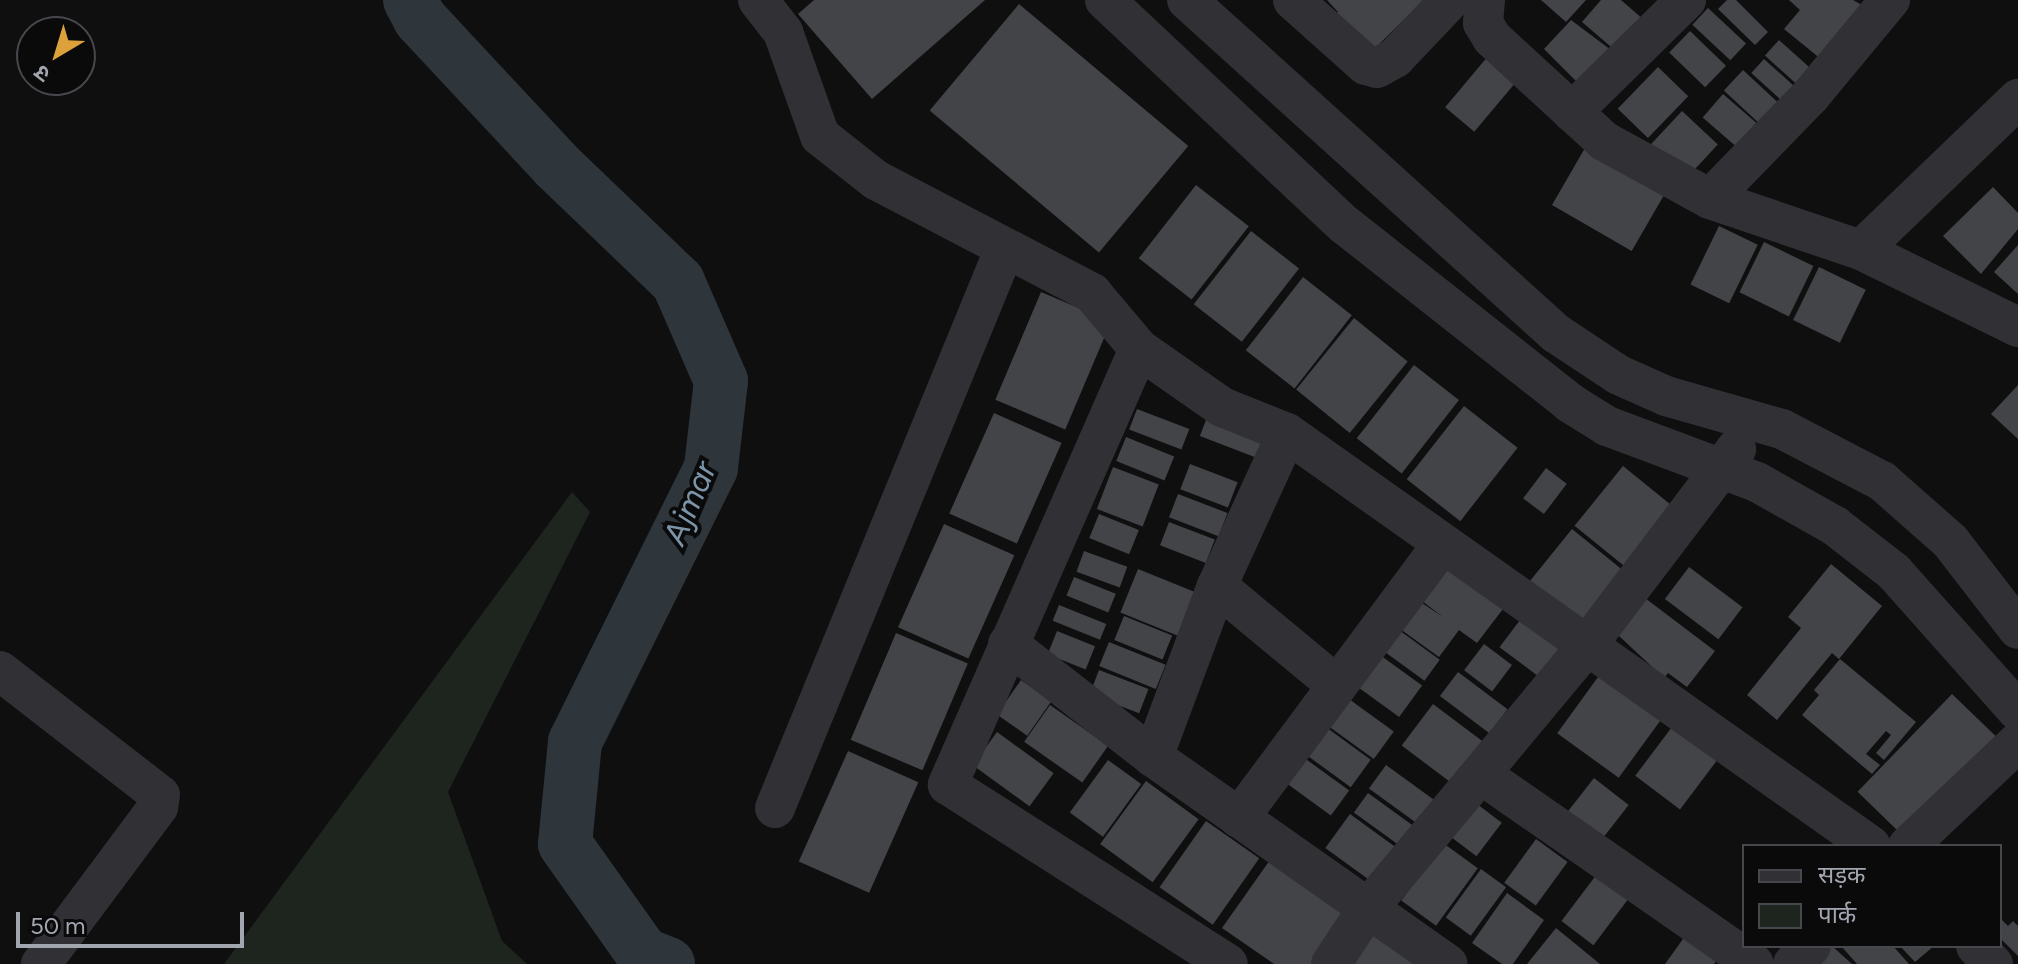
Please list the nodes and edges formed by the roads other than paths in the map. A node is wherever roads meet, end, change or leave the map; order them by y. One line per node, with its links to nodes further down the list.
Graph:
1 (758, 0): 12 (street)
2 (1105, 0): 18 (street)
3 (1187, 0): 16 (street)
4 (1293, 0): 5 (street)
5 (1450, 0)
6 (1485, 0): 10 (street)
7 (1686, 0): 10 (street)
8 (1890, 0): 11 (street)
9 (2018, 99): 13 (street)
10 (1572, 112): 11 (street)
11 (1710, 199): 13 (street)
12 (1005, 248): 15 (street); 30 (street)
13 (1861, 250): 14 (street)
14 (2018, 327)
15 (1139, 349): 17 (street); 22 (street)
16 (1752, 421): 18 (street); 21 (street)
17 (1287, 433): 19 (street); 20 (street)
18 (1723, 472): 23 (street); 26 (street)
19 (1441, 546): 23 (street); 25 (street)
20 (1217, 586): 25 (street); 28 (street)
21 (2018, 629)
22 (1008, 644): 28 (street); 38 (street)
23 (1585, 648): 29 (street); 32 (street)
24 (1, 674): 37 (street)
25 (1335, 684): 31 (street)
26 (2018, 711)
27 (2018, 742): 33 (street)
28 (1153, 757): 31 (street)
29 (1482, 775): 34 (street); 41 (street)
30 (775, 808)
31 (1239, 818): 34 (street)
32 (1868, 844)
33 (1910, 844)
34 (1366, 911): 39 (street); 40 (street)
35 (1809, 948): 42 (street)
36 (1978, 948): 43 (street)
37 (41, 964)
38 (1228, 964)
39 (1331, 964)
40 (1448, 964)
41 (1754, 964)
42 (1793, 964)
43 (1993, 964)

